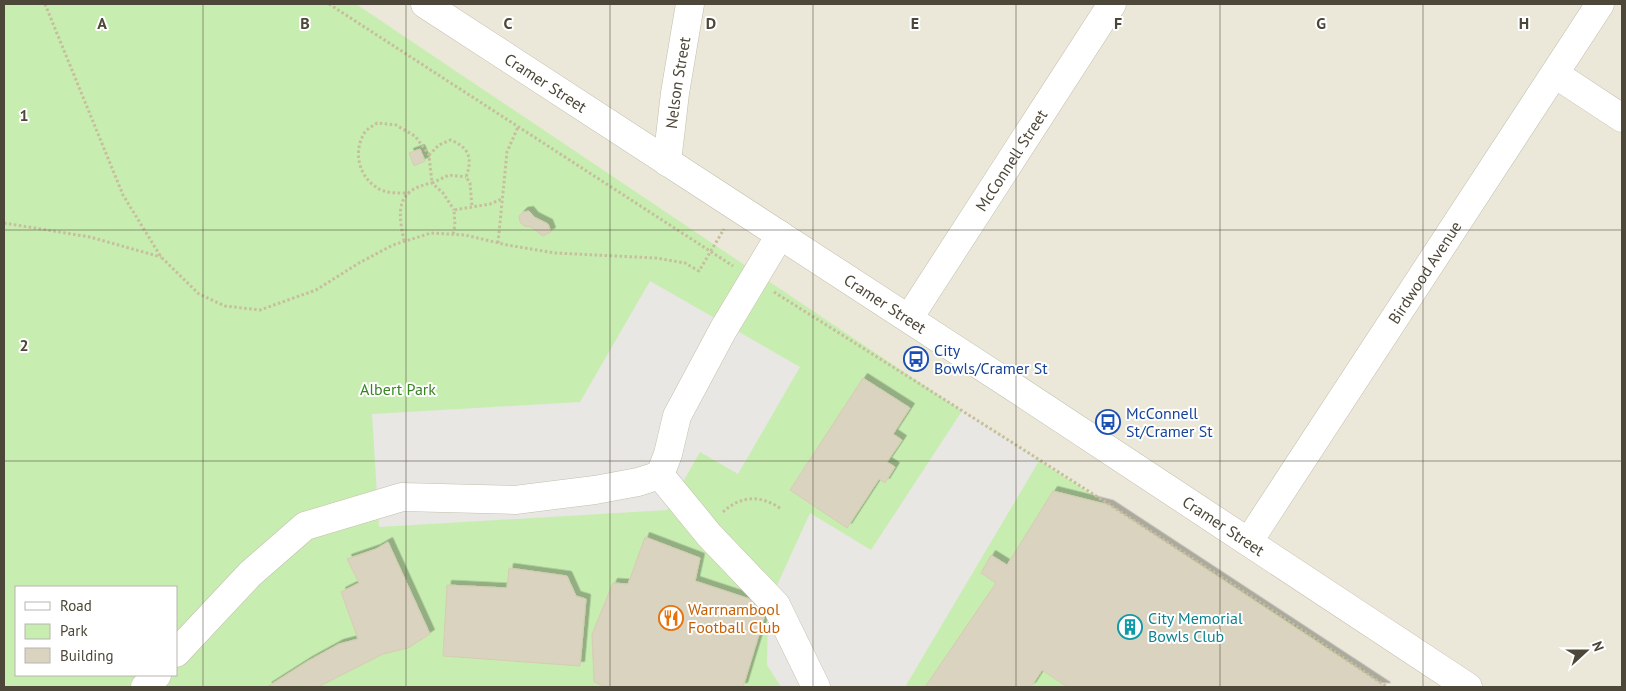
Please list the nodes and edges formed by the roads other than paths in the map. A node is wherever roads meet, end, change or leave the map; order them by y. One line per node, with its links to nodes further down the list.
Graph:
1 (425, 4): 7 (street, Cramer Street)
2 (690, 4): 7 (street, Nelson Street)
3 (1112, 4): 9 (street, McConnell Street)
4 (1600, 4): 5 (street, Birdwood Avenue)
5 (1555, 74): 6 (street); 11 (street, Birdwood Avenue)
6 (1622, 118)
7 (667, 162): 8 (street, Cramer Street)
8 (780, 235): 9 (street, Cramer Street); 10 (street)
9 (909, 318): 11 (street, Cramer Street)
10 (660, 474): 12 (street); 15 (street)
11 (1249, 541): 16 (street, Cramer Street)
12 (178, 651)
13 (156, 676): 14 (street)
14 (145, 687)
15 (816, 687)
16 (1468, 687)

